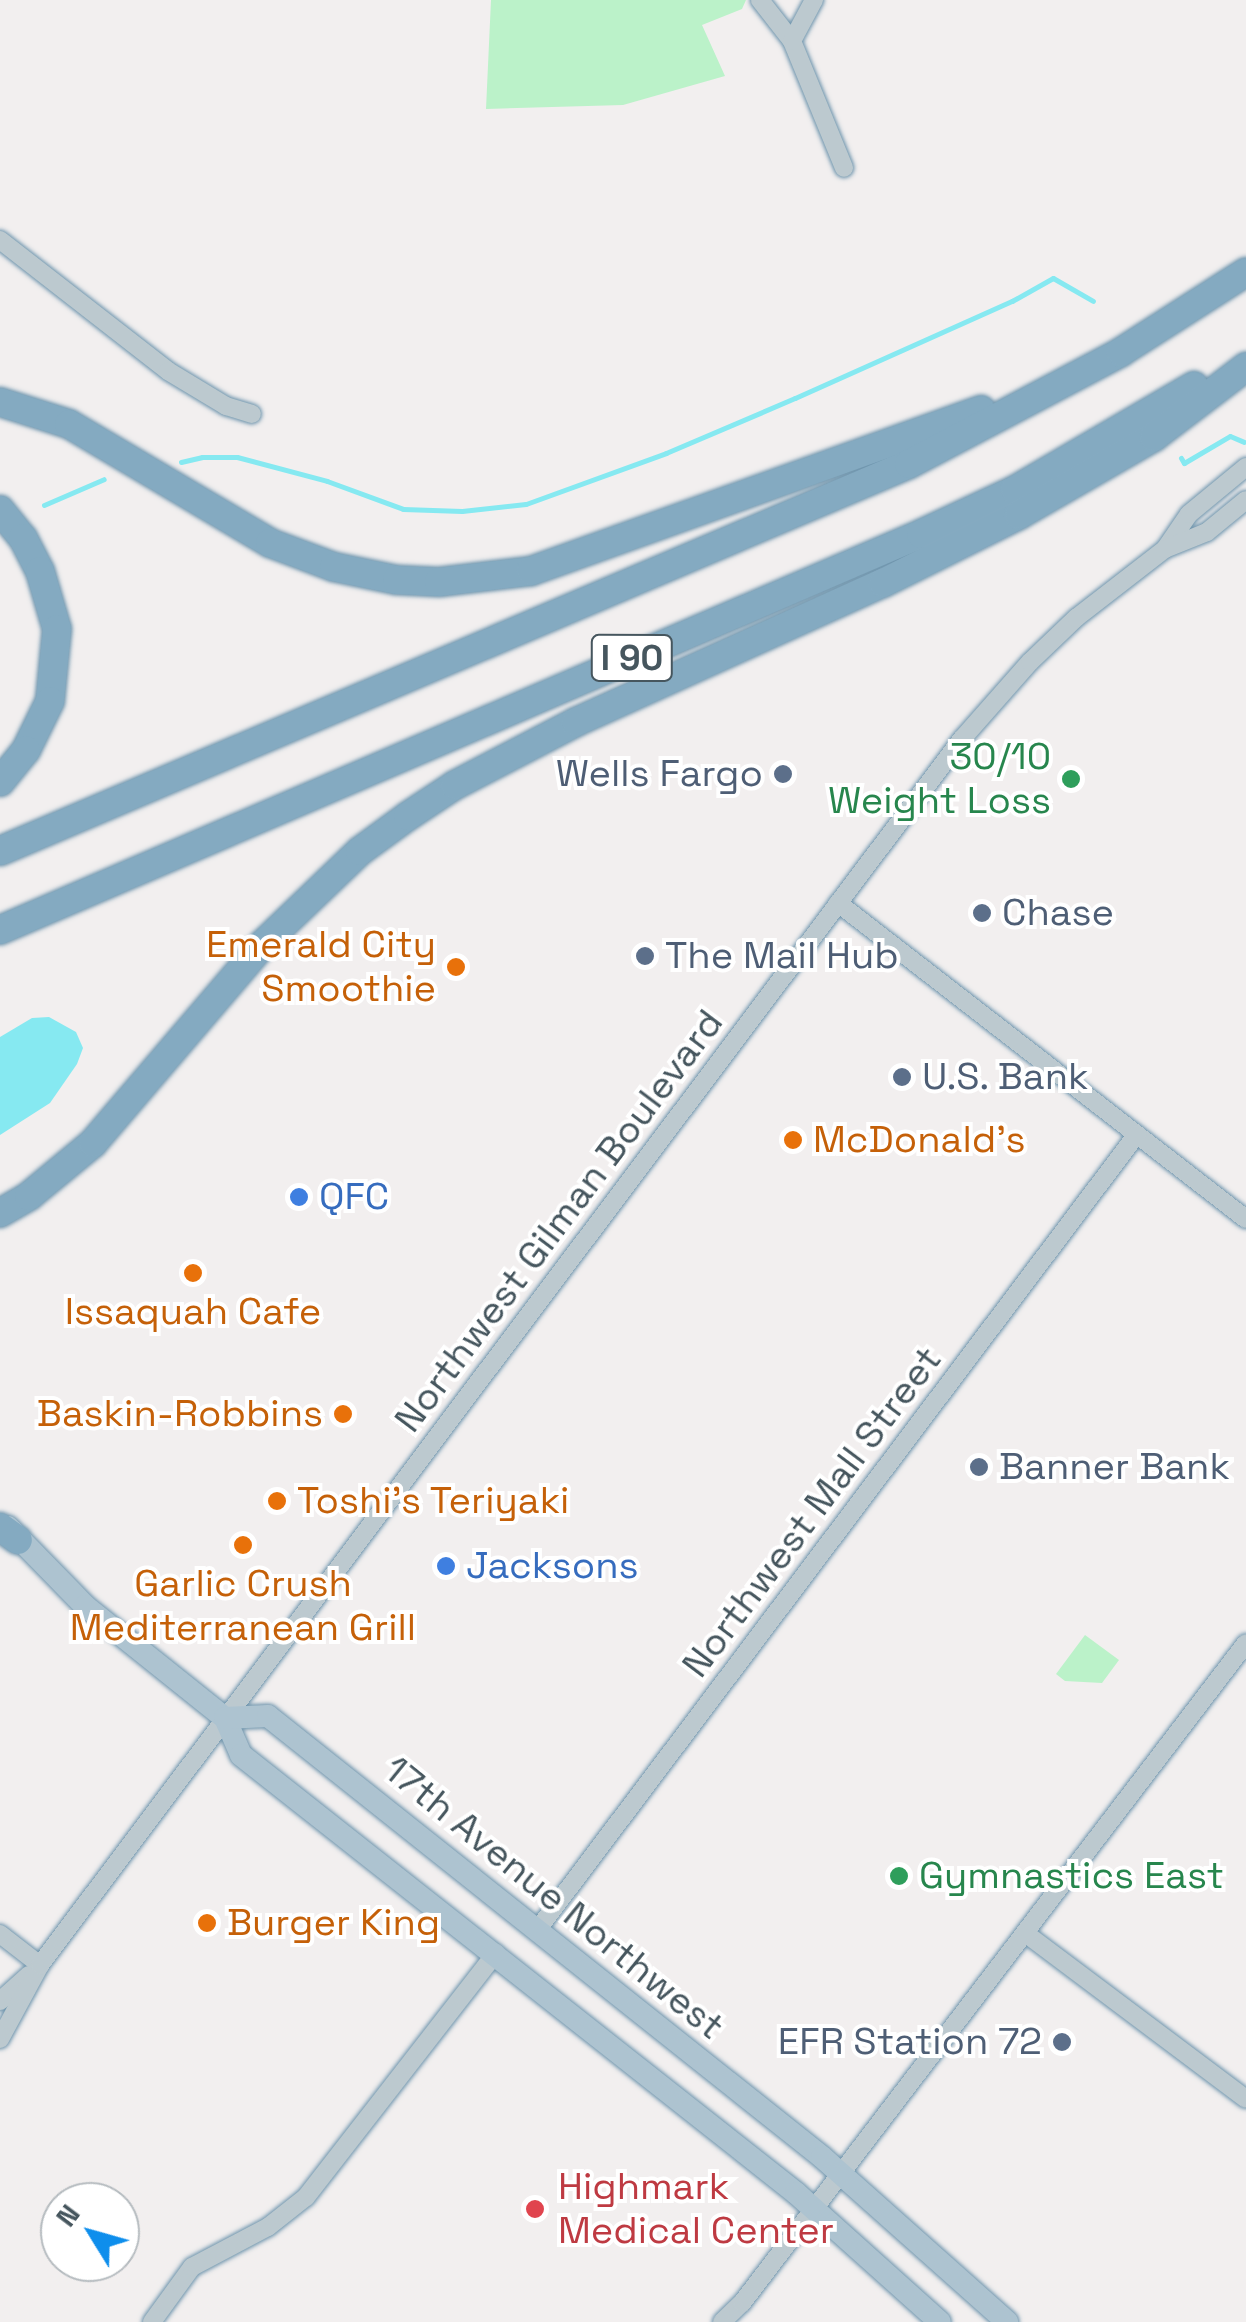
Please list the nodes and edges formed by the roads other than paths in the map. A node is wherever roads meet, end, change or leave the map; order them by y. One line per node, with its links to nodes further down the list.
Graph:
1 (760, 0): 3 (street)
2 (814, 0): 3 (street)
3 (792, 41): 4 (street)
4 (844, 168)
5 (0, 240): 11 (street)
6 (1246, 272): 8 (highway, I 90)
7 (1246, 351): 19 (highway, I 90)
8 (1121, 352): 10 (highway); 17 (highway, I 90)
9 (1246, 367): 21 (highway)
10 (0, 402)
11 (252, 414)
12 (1246, 467): 15 (street, Northwest Gilman Boulevard)
13 (1246, 500): 15 (street, Northwest Gilman Boulevard)
14 (0, 510): 16 (highway)
15 (1165, 550): 18 (street, Northwest Gilman Boulevard)
16 (0, 782)
17 (0, 851)
18 (838, 903): 20 (street); 26 (street, Northwest Gilman Boulevard)
19 (0, 930)
20 (1137, 1134): 22 (street); 27 (street, Northwest Mall Street)
21 (0, 1213)
22 (1246, 1219)
23 (0, 1516): 24 (main road, 17th Avenue Northwest)
24 (9, 1534): 26 (main road, 17th Avenue Northwest)
25 (1246, 1642): 28 (street)
26 (225, 1718): 27 (main road, 17th Avenue Northwest); 30 (main road, 17th Avenue Northwest); 31 (street, Northwest Gilman Boulevard)
27 (538, 1929): 35 (main road, 17th Avenue Northwest)
28 (1025, 1933): 34 (street); 35 (street)
29 (0, 1934): 31 (street)
30 (496, 1953): 36 (main road, 17th Avenue Northwest); 37 (street)
31 (40, 1965): 32 (street, Northwest Gilman Boulevard); 33 (street, Northwest Gilman Boulevard)
32 (0, 2001)
33 (0, 2039)
34 (1246, 2099)
35 (842, 2173): 36 (street); 40 (main road, 17th Avenue Northwest)
36 (814, 2208): 38 (street); 39 (main road, 17th Avenue Northwest)
37 (152, 2322)
38 (722, 2322)
39 (940, 2322)
40 (1007, 2322)

